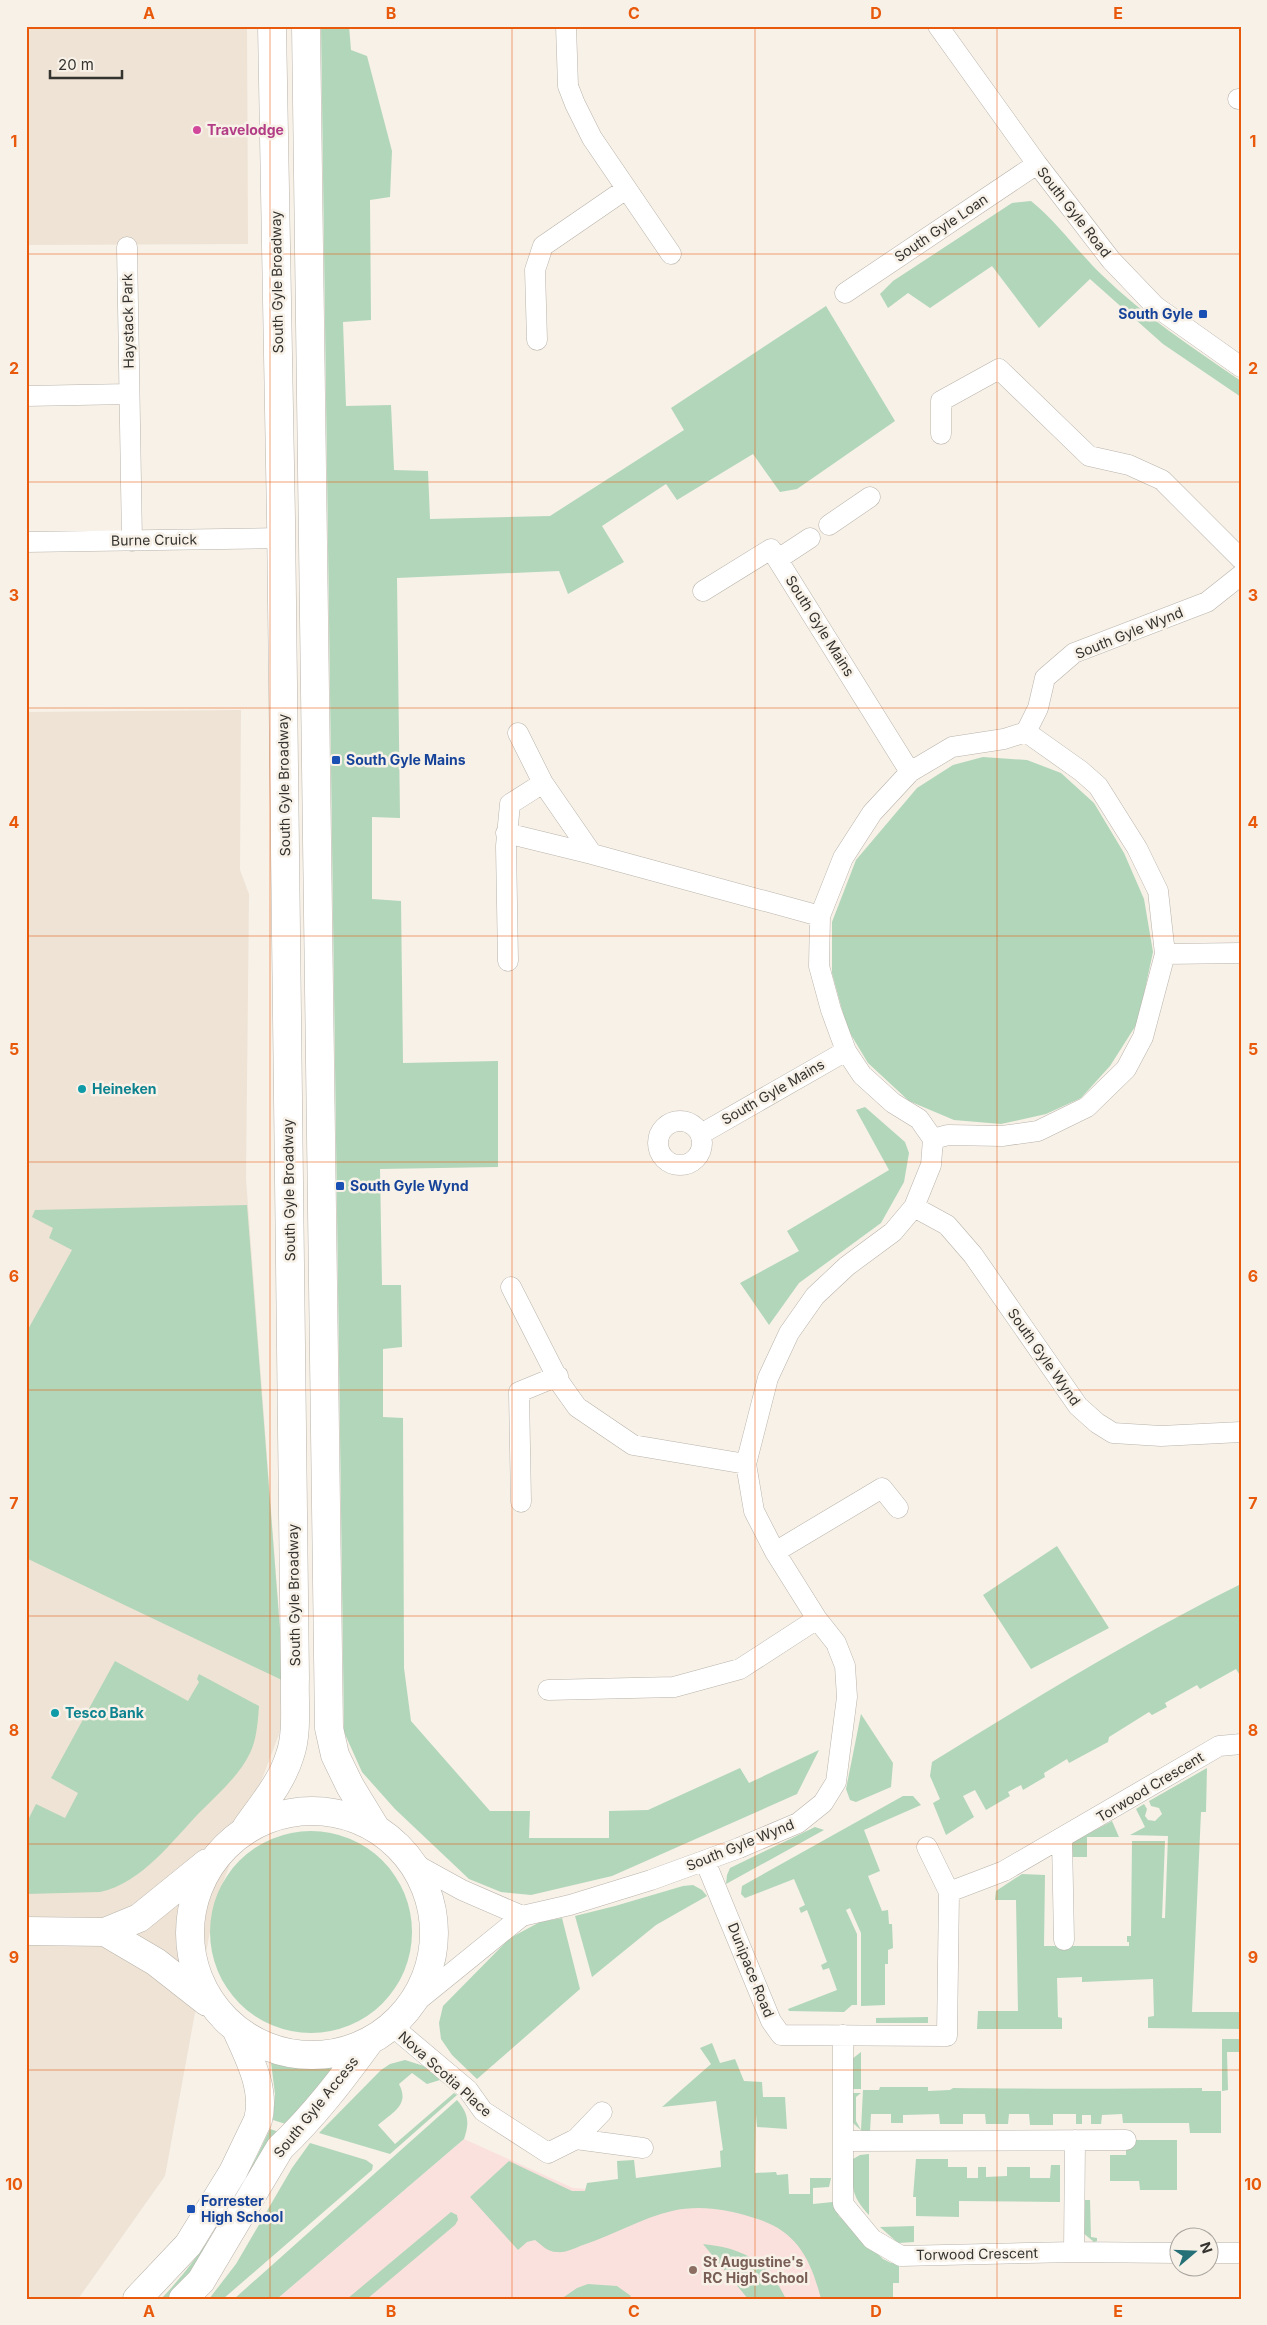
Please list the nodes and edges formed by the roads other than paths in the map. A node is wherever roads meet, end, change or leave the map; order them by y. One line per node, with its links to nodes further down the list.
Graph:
1 (272, 26): 17 (street, South Gyle Broadway)
2 (306, 26): 18 (street)
3 (566, 26): 6 (street)
4 (938, 26): 5 (street, South Gyle Road)
5 (1037, 164): 9 (street, South Gyle Loan); 11 (street, South Gyle Road)
6 (626, 189): 8 (street); 10 (street)
7 (127, 247): 12 (street, Haystack Park)
8 (671, 254)
9 (846, 293)
10 (537, 340)
11 (1241, 367)
12 (129, 394): 13 (street); 20 (street, Haystack Park)
13 (26, 396)
14 (941, 434): 23 (street)
15 (870, 497): 16 (street)
16 (829, 525)
17 (281, 538): 18 (street); 20 (street, Burne Cruick); 51 (street, South Gyle Broadway)
18 (313, 538): 50 (street)
19 (810, 538): 22 (street)
20 (132, 541): 21 (street, Burne Cruick)
21 (26, 542)
22 (778, 559): 25 (street); 28 (street, South Gyle Mains)
23 (1241, 559)
24 (1241, 576): 26 (street, South Gyle Wynd)
25 (703, 591)
26 (1026, 732): 28 (street); 34 (street)
27 (518, 733): 29 (street)
28 (910, 772): 32 (street)
29 (543, 783): 30 (street); 31 (street)
30 (506, 833): 31 (street); 35 (street)
31 (592, 854): 32 (street)
32 (820, 916): 36 (street)
33 (1241, 953): 34 (street)
34 (1165, 954): 38 (street)
35 (508, 961)
36 (846, 1051): 37 (street, South Gyle Mains); 38 (street)
37 (701, 1134)
38 (933, 1139): 39 (street, South Gyle Wynd)
39 (914, 1207): 42 (street, South Gyle Wynd); 43 (street, South Gyle Wynd)
40 (511, 1286): 41 (street)
41 (558, 1376): 43 (street); 44 (street)
42 (1241, 1432)
43 (746, 1464): 46 (street, South Gyle Wynd)
44 (521, 1502)
45 (898, 1508): 46 (street)
46 (774, 1552): 47 (street, South Gyle Wynd)
47 (817, 1619): 48 (street); 55 (street, South Gyle Wynd)
48 (548, 1690)
49 (1241, 1744): 52 (street, Torwood Crescent)
50 (375, 1827): 51 (street); 56 (street)
51 (246, 1828): 54 (street)
52 (1062, 1839): 57 (street, Torwood Crescent); 61 (street)
53 (927, 1847): 57 (street)
54 (215, 1856): 60 (street); 63 (street)
55 (705, 1861): 58 (street, South Gyle Wynd); 66 (street, Dunipace Road)
56 (413, 1863): 58 (street); 62 (street)
57 (949, 1892): 66 (street, Dunipace Road)
58 (522, 1916): 62 (street, South Gyle Wynd)
59 (26, 1931): 60 (street)
60 (105, 1932): 63 (street)
61 (1064, 1940)
62 (411, 2006): 64 (street)
63 (214, 2008): 65 (street)
64 (392, 2026): 67 (street); 69 (street, Nova Scotia Place)
65 (237, 2031): 67 (street); 78 (street)
66 (843, 2035): 72 (street, Torwood Crescent)
67 (369, 2042): 79 (street, South Gyle Access)
68 (602, 2112): 69 (street, Nova Scotia Place)
69 (576, 2139): 73 (street)
70 (1075, 2140): 71 (street); 72 (street); 74 (street)
71 (1126, 2140)
72 (844, 2141): 74 (street, Torwood Crescent)
73 (643, 2148)
74 (1074, 2252): 75 (street, Torwood Crescent)
75 (1170, 2253)
76 (1220, 2253): 77 (street)
77 (1241, 2253)
78 (137, 2299)
79 (183, 2299)

